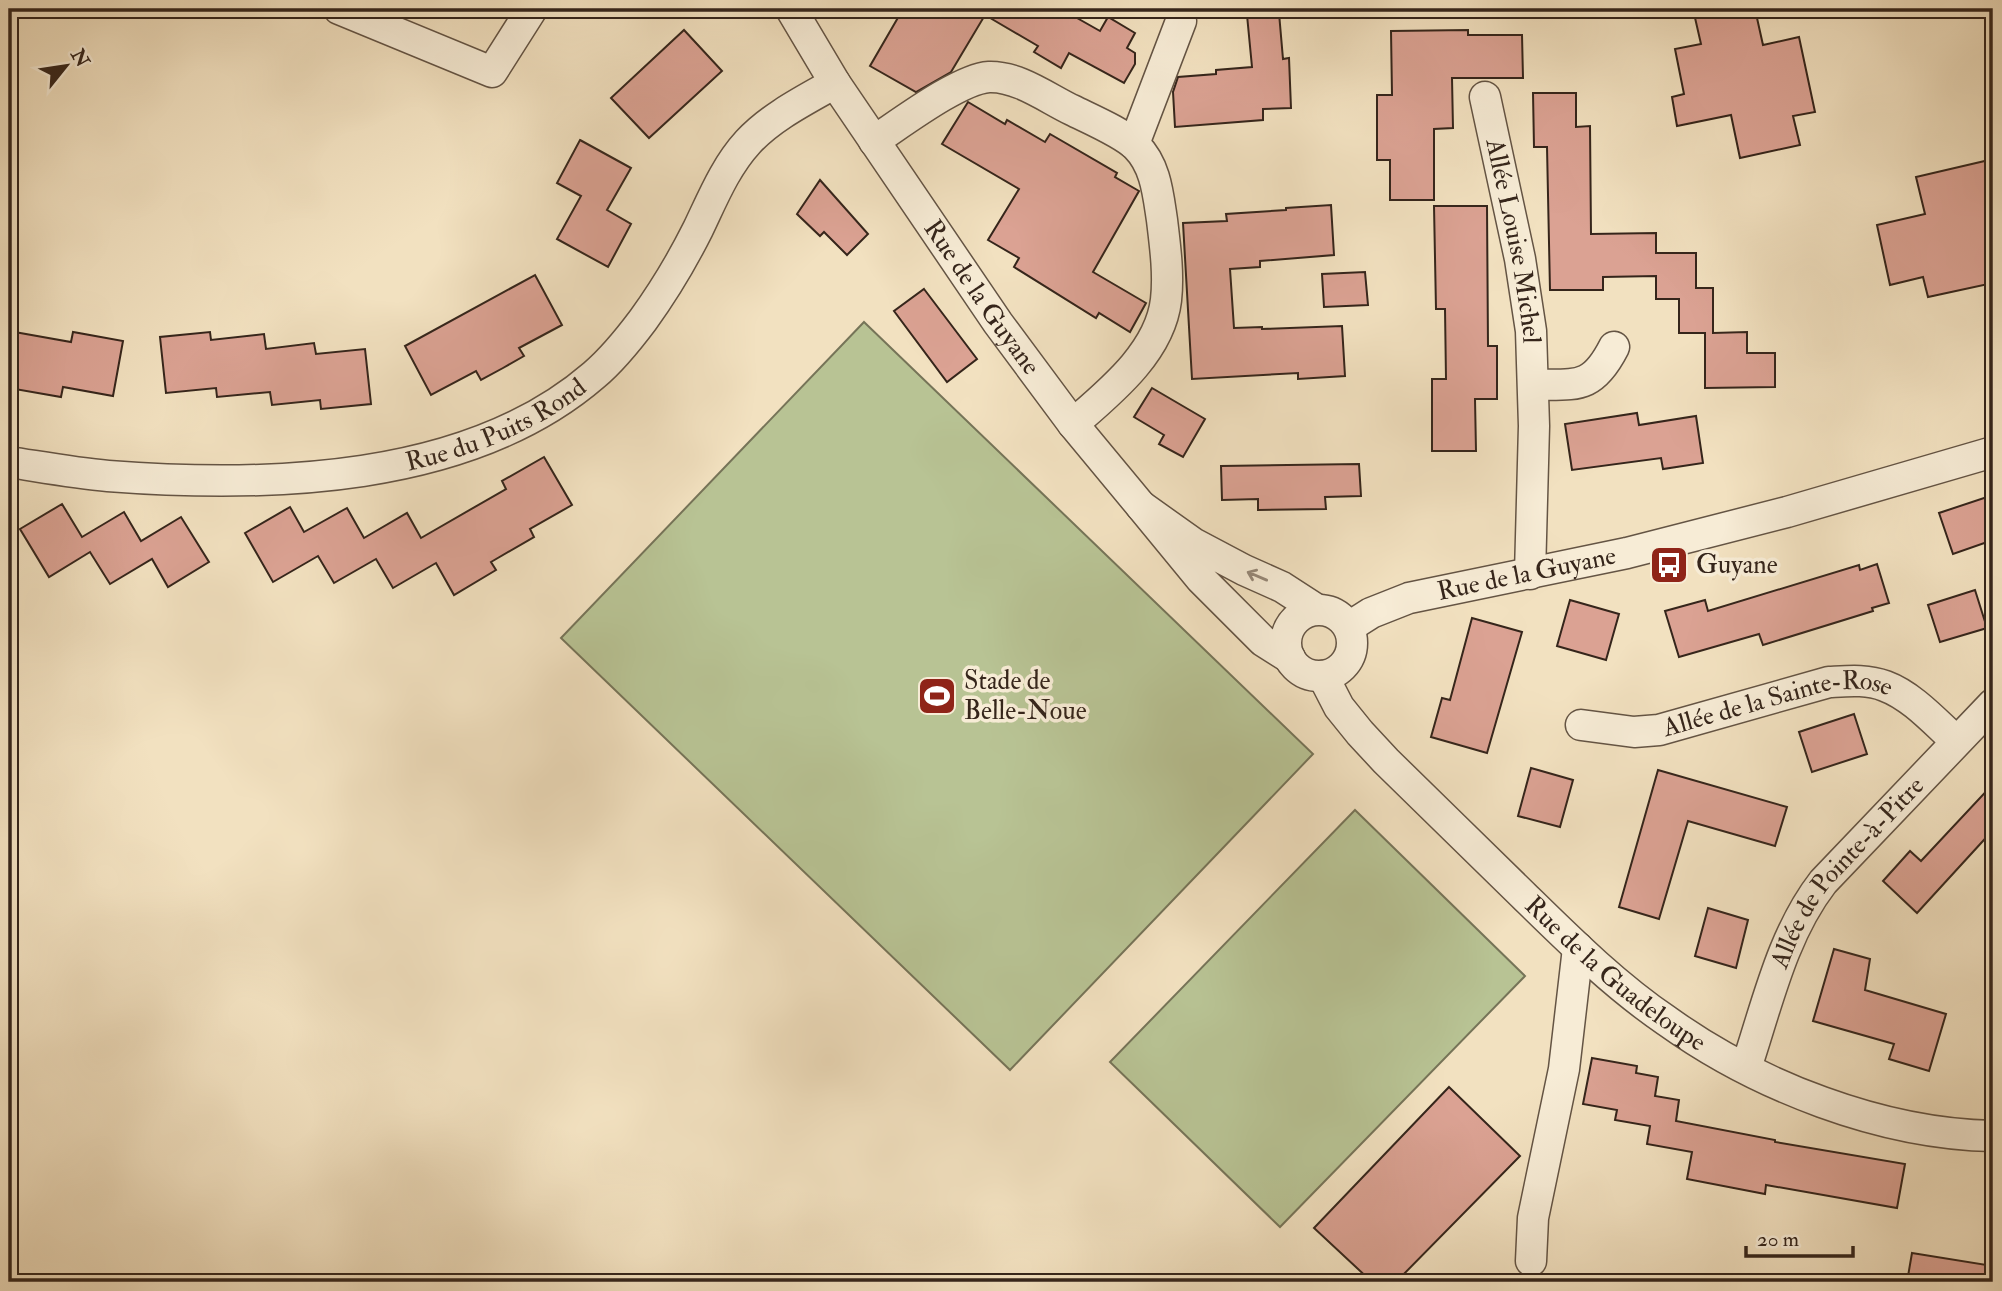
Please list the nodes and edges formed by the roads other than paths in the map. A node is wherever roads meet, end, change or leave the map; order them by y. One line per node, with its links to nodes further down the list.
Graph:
1 (339, 9): 2 (street)
2 (532, 9)
3 (791, 9): 5 (street)
4 (1181, 21): 8 (street)
5 (835, 83): 7 (street, Rue de la Guyane); 13 (street, Rue du Puits Rond)
6 (1485, 97): 10 (street, Allée Louise Michel)
7 (874, 141): 8 (street); 11 (street, Rue de la Guyane)
8 (1134, 144): 11 (street)
9 (1614, 347): 10 (street)
10 (1534, 385): 15 (street, Allée Louise Michel)
11 (1073, 424): 14 (street, Rue de la Guyane)
12 (1993, 452): 15 (street, Rue de la Guyane)
13 (9, 462)
14 (1141, 506): 16 (street, Rue de la Guyane, one-way to 14); 18 (street, Rue de la Guyane)
15 (1530, 574): 17 (street, Rue de la Guyane)
16 (1316, 609): 17 (street); 18 (street)
17 (1349, 627): 19 (street)
18 (1290, 659): 19 (street)
19 (1323, 676): 23 (street, Rue de la Guadeloupe)
20 (1993, 704): 22 (street, Allée de Pointe-à-Pitre)
21 (1581, 725): 22 (street, Allée de la Sainte-Rose)
22 (1956, 741): 24 (street, Allée de Pointe-à-Pitre)
23 (1578, 948): 24 (street, Rue de la Guadeloupe); 26 (street)
24 (1746, 1068): 25 (street, Rue de la Guadeloupe)
25 (1993, 1136)
26 (1531, 1261)

